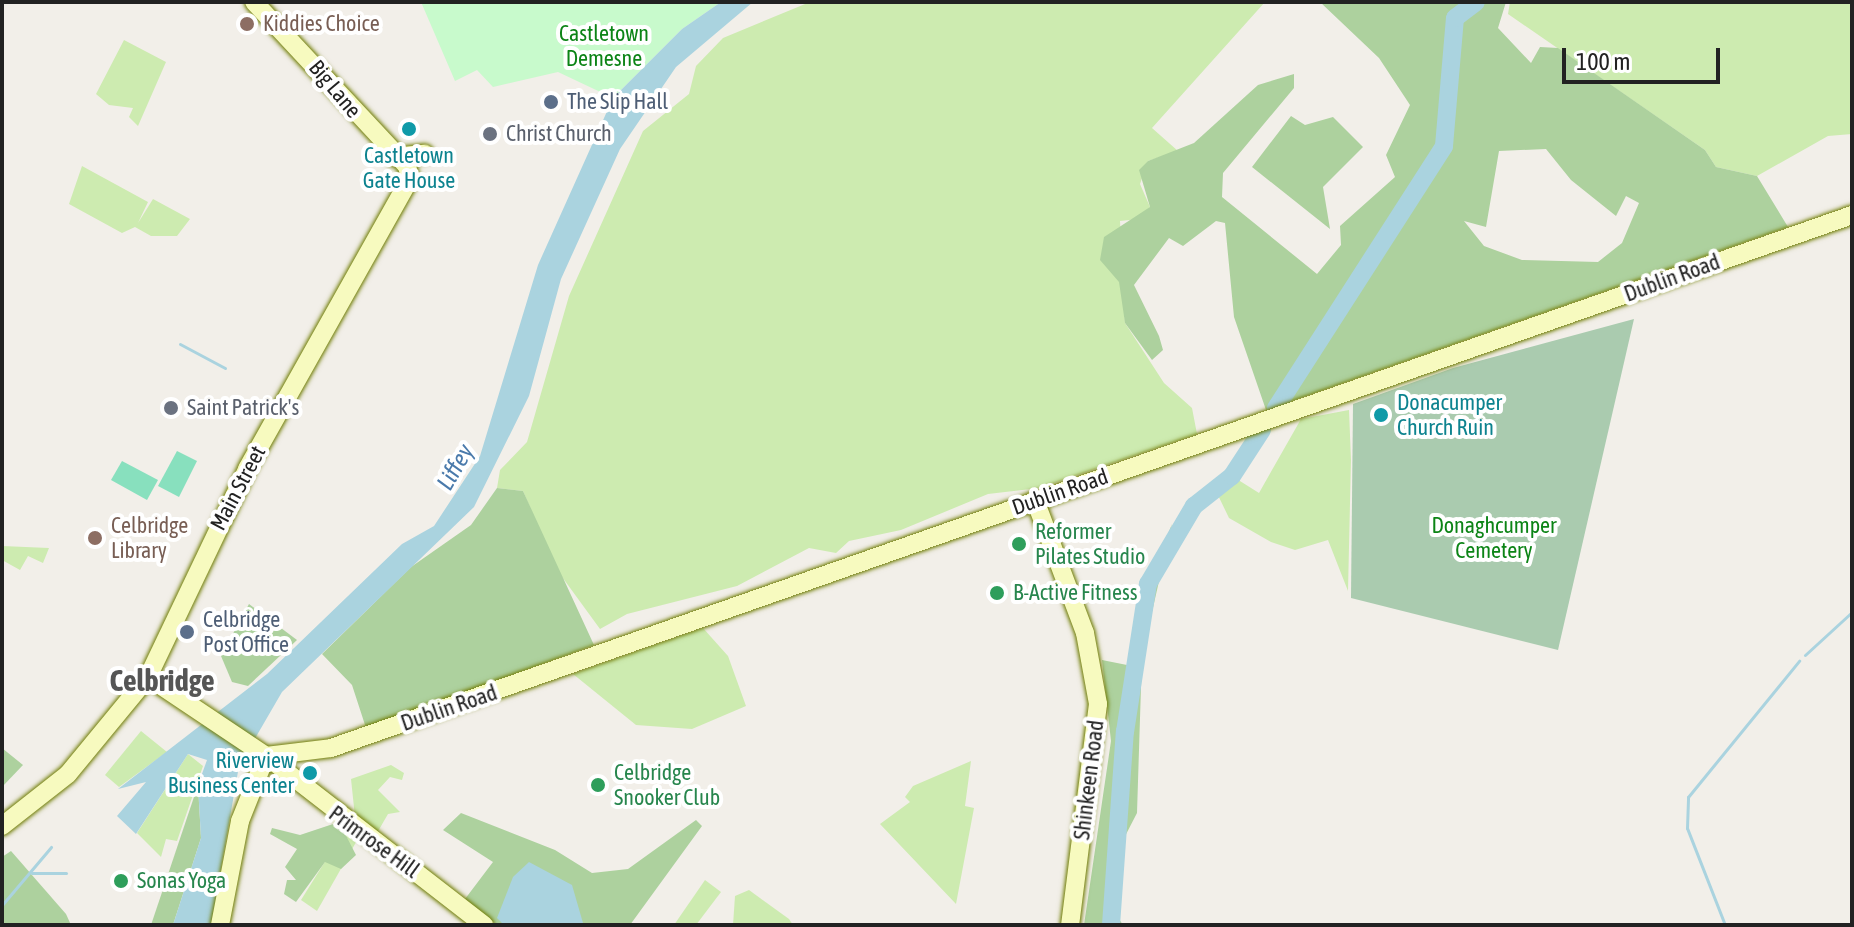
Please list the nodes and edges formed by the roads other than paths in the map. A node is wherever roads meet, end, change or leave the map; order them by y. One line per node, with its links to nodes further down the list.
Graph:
1 (254, 2): 3 (main road, Big Lane)
2 (425, 154): 3 (main road)
3 (394, 157): 4 (main road, Big Lane)
4 (410, 178): 7 (main road, Main Street)
5 (1852, 215): 6 (main road, Dublin Road)
6 (1035, 500): 8 (main road, Dublin Road); 12 (main road, Shinkeen Road)
7 (148, 677): 8 (main road, Primrose Hill); 9 (main road, Main Street)
8 (259, 753): 10 (main road); 11 (main road, Primrose Hill)
9 (2, 826)
10 (220, 925)
11 (484, 925)
12 (1070, 925)

